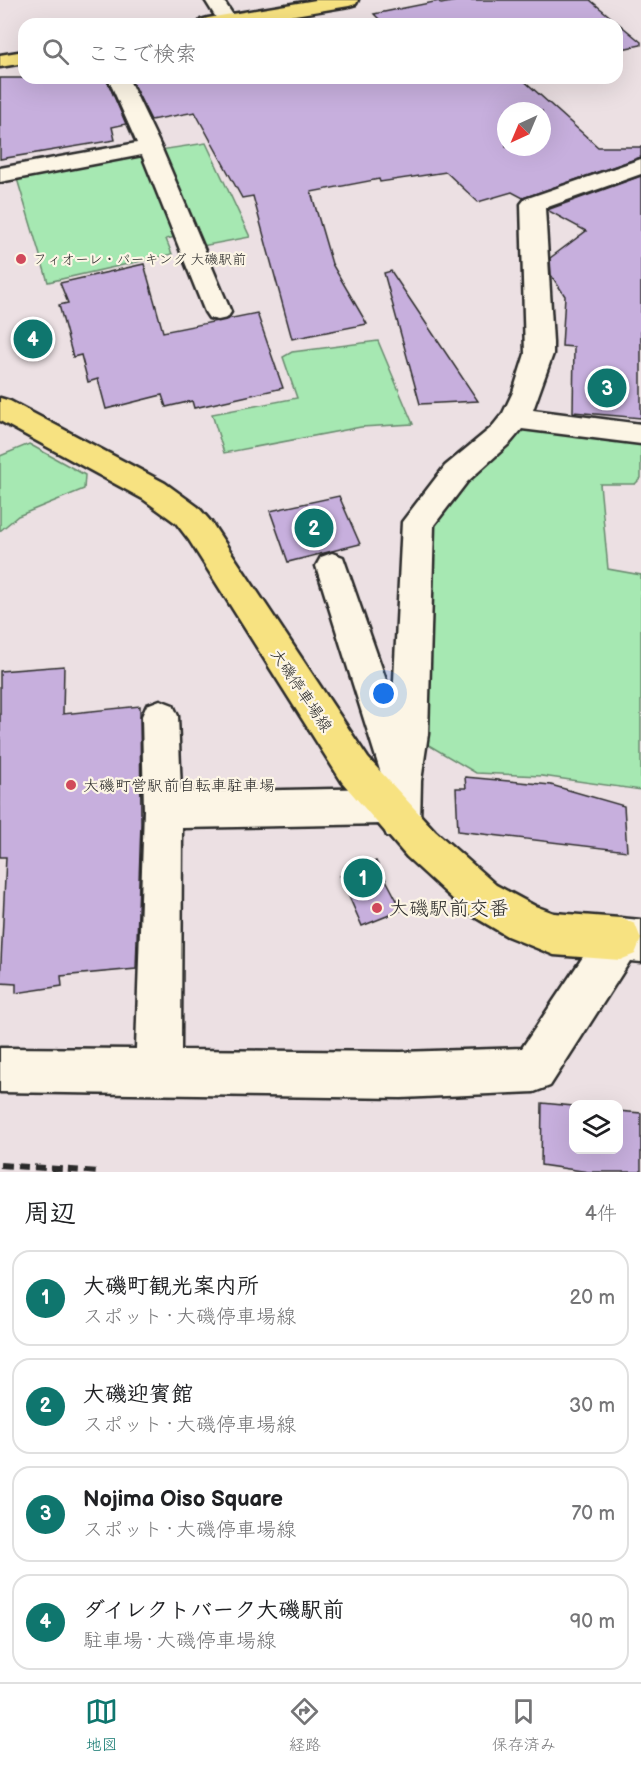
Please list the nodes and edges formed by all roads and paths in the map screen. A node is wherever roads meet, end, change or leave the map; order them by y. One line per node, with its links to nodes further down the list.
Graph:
1 (214, 0): 3 (street)
2 (349, 0): 4 (main road)
3 (225, 18)
4 (244, 18)
5 (18, 58): 6 (main road)
6 (0, 61)
7 (121, 84): 8 (street)
8 (150, 147): 10 (street); 11 (street)
9 (641, 166): 13 (street)
10 (0, 175)
11 (218, 312)
12 (0, 408): 17 (main road, 大磯停車場線)
13 (515, 418): 14 (street); 17 (street)
14 (641, 434)
15 (332, 566): 17 (street)
16 (160, 716): 18 (street)
17 (396, 803): 18 (street); 19 (main road, 大磯停車場線)
18 (163, 810): 21 (street)
19 (631, 940): 21 (street)
20 (0, 1070): 21 (street)
21 (158, 1072)

